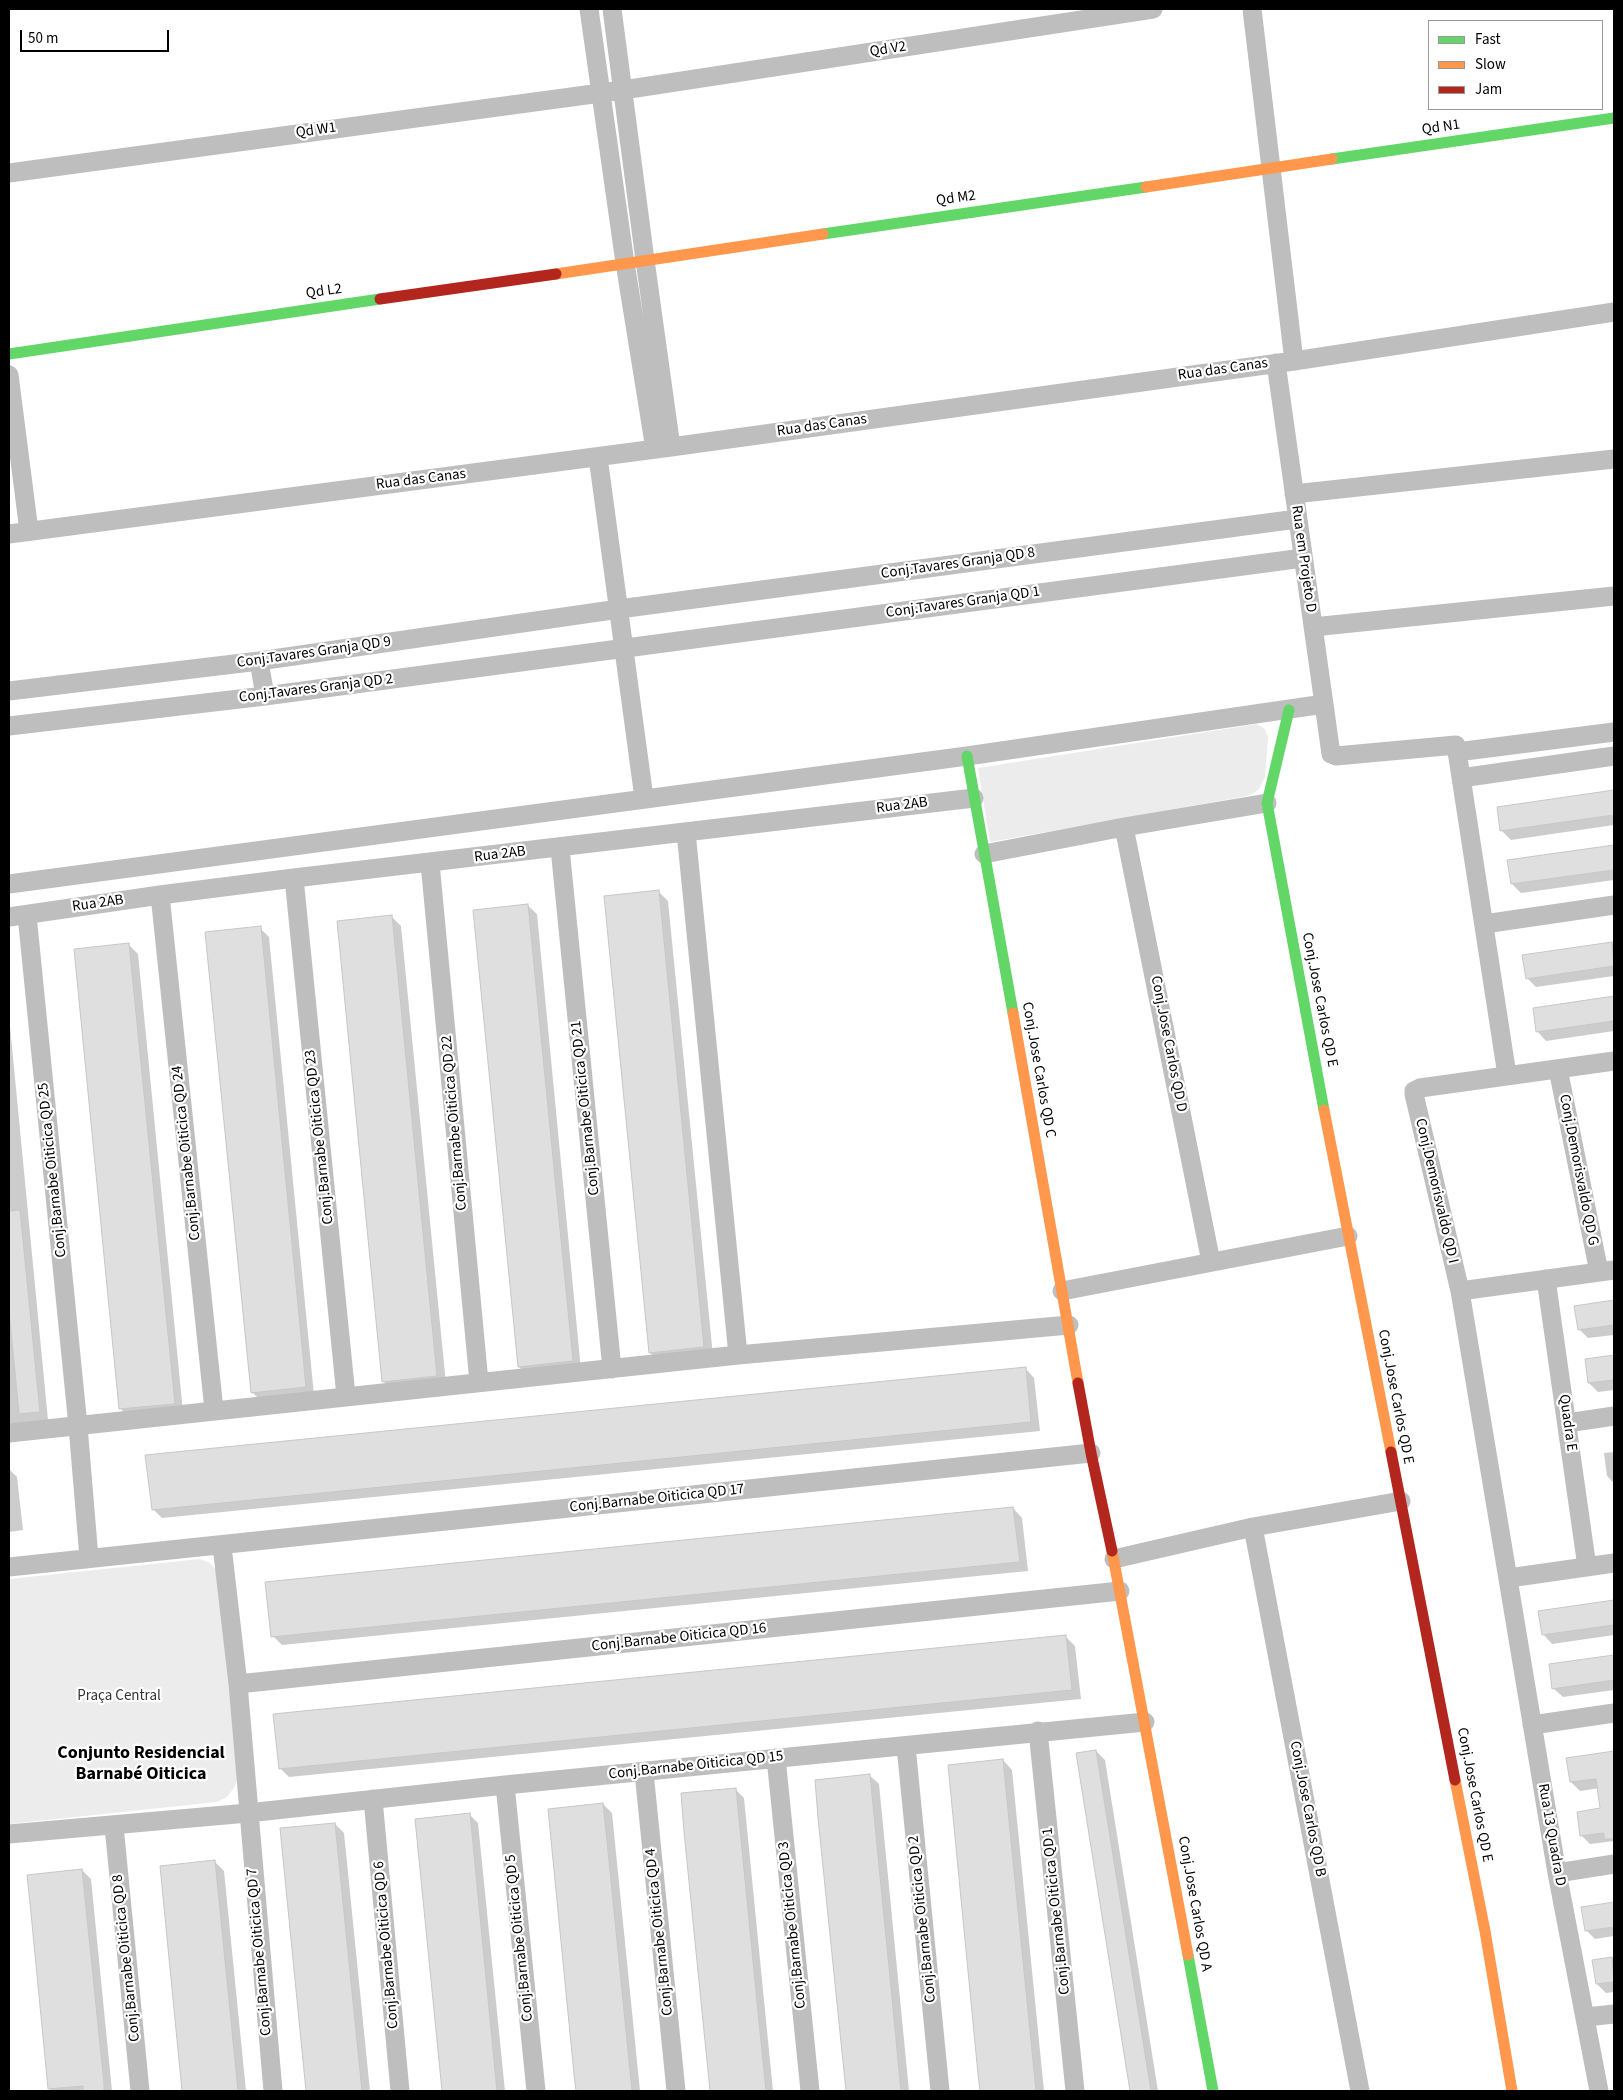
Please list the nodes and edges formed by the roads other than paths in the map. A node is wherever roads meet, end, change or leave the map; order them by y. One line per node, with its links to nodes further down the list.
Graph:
1 (589, 9): 6 (street)
2 (612, 9): 5 (street)
3 (1153, 9): 5 (street, Qd V2)
4 (1252, 9): 8 (street, Rua em Projeto D)
5 (623, 90): 6 (street, Qd W1); 10 (street)
6 (600, 92): 9 (street, Qd W1); 11 (street)
7 (1614, 118): 8 (street, Qd N1)
8 (1271, 168): 10 (street, Qd M2); 14 (street, Rua em Projeto D)
9 (9, 173)
10 (644, 260): 11 (street, Qd L2); 16 (street)
11 (625, 263): 13 (street, Qd L2); 16 (street)
12 (1614, 312): 14 (street, Rua das Canas)
13 (9, 354)
14 (1285, 362): 16 (street, Rua das Canas); 19 (street, Rua em Projeto D)
15 (9, 375): 21 (street)
16 (663, 448): 17 (street, Rua das Canas)
17 (598, 457): 21 (street, Rua das Canas); 25 (street)
18 (1614, 459): 19 (street)
19 (1294, 494): 20 (street, Rua em Projeto D)
20 (1298, 519): 23 (street, Rua em Projeto D); 25 (street, Conj.Tavares Granja QD 8)
21 (29, 531): 22 (street, Rua das Canas)
22 (9, 534)
23 (1303, 558): 26 (street, Rua em Projeto D); 27 (street, Conj.Tavares Granja QD 1)
24 (1614, 596): 26 (street)
25 (619, 609): 27 (street); 28 (street, Conj.Tavares Granja QD 9)
26 (1313, 627): 31 (street, Rua em Projeto D)
27 (624, 648): 30 (street, Conj.Tavares Granja QD 2); 39 (street)
28 (259, 661): 29 (street, Conj.Tavares Granja QD 9); 30 (street)
29 (9, 691)
30 (264, 696): 33 (street, Conj.Tavares Granja QD 2)
31 (1324, 704): 32 (street); 35 (street, Rua em Projeto D)
32 (1289, 710): 36 (street); 41 (street, Conj.Jose Carlos QD E)
33 (9, 726)
34 (1614, 732): 35 (street)
35 (1457, 752): 38 (street)
36 (967, 756): 39 (street); 40 (street, Conj.Jose Carlos QD C)
37 (1614, 756): 38 (street)
38 (1461, 778): 52 (street)
39 (644, 798): 48 (street)
40 (974, 798): 43 (street, Rua 2AB); 45 (street, Conj.Jose Carlos QD C)
41 (1268, 802): 42 (street); 56 (street, Conj.Jose Carlos QD E)
42 (1124, 827): 45 (street); 57 (street, Conj.Jose Carlos QD D)
43 (686, 832): 44 (street, Rua 2AB); 63 (street)
44 (560, 848): 46 (street, Rua 2AB); 64 (street, Conj.Barnabe Oiticica QD 21)
45 (984, 854): 60 (street, Conj.Jose Carlos QD C)
46 (430, 863): 47 (street, Rua 2AB); 65 (street, Conj.Barnabe Oiticica QD 22)
47 (294, 878): 49 (street, Rua 2AB); 66 (street, Conj.Barnabe Oiticica QD 23)
48 (11, 884)
49 (160, 895): 51 (street, Rua 2AB); 67 (street, Conj.Barnabe Oiticica QD 24)
50 (1614, 905): 52 (street)
51 (18, 916): 70 (street, Conj.Barnabe Oiticica QD 25)
52 (1484, 924): 55 (street)
53 (1614, 1061): 54 (street)
54 (1558, 1069): 55 (street); 58 (street, Conj.Demorisvaldo QD G)
55 (1507, 1075): 61 (street, Conj.Demorisvaldo QD I)
56 (1348, 1236): 57 (street); 73 (street, Conj.Jose Carlos QD E)
57 (1211, 1262): 60 (street)
58 (1606, 1271): 59 (street)
59 (1546, 1279): 61 (street); 69 (street, Quadra E)
60 (1062, 1291): 62 (street, Conj.Jose Carlos QD C)
61 (1460, 1291): 81 (street, Conj.Demorisvaldo QD I)
62 (1069, 1325): 63 (street); 72 (street, Conj.Jose Carlos QD C)
63 (738, 1355): 64 (street)
64 (612, 1368): 65 (street)
65 (479, 1382): 66 (street)
66 (346, 1396): 67 (street)
67 (214, 1410): 70 (street)
68 (1614, 1416): 69 (street)
69 (1567, 1423): 79 (street, Quadra E)
70 (78, 1426): 71 (street); 76 (street, Conj.Barnabe Oiticica QD 25)
71 (9, 1432)
72 (1091, 1453): 75 (street, Conj.Barnabe Oiticica QD 17); 77 (street, Conj.Jose Carlos QD C)
73 (1401, 1501): 74 (street); 110 (street, Conj.Jose Carlos QD E)
74 (1253, 1527): 77 (street); 109 (street, Conj.Jose Carlos QD B)
75 (222, 1546): 76 (street, Conj.Barnabe Oiticica QD 17); 83 (street, Conj.Barnabe Oiticica QD 7)
76 (89, 1558): 80 (street, Conj.Barnabe Oiticica QD 17)
77 (1114, 1559): 82 (street, Conj.Jose Carlos QD A)
78 (1614, 1563): 79 (street)
79 (1587, 1567): 81 (street)
80 (9, 1568)
81 (1510, 1578): 86 (street, Rua 13 Quadra D)
82 (1120, 1591): 83 (street, Conj.Barnabe Oiticica QD 16); 85 (street, Conj.Jose Carlos QD A)
83 (238, 1684): 93 (street, Conj.Barnabe Oiticica QD 7)
84 (1614, 1713): 86 (street)
85 (1145, 1722): 87 (street, Conj.Barnabe Oiticica QD 15); 108 (street, Conj.Jose Carlos QD A)
86 (1532, 1725): 97 (street, Rua 13 Quadra D)
87 (1038, 1731): 88 (street, Conj.Barnabe Oiticica QD 15); 107 (street, Conj.Barnabe Oiticica QD 1)
88 (906, 1746): 89 (street, Conj.Barnabe Oiticica QD 15); 106 (street, Conj.Barnabe Oiticica QD 2)
89 (776, 1758): 90 (street, Conj.Barnabe Oiticica QD 15); 105 (street, Conj.Barnabe Oiticica QD 3)
90 (644, 1772): 91 (street, Conj.Barnabe Oiticica QD 15); 104 (street, Conj.Barnabe Oiticica QD 4)
91 (505, 1785): 92 (street, Conj.Barnabe Oiticica QD 15); 103 (street, Conj.Barnabe Oiticica QD 5)
92 (373, 1800): 93 (street, Conj.Barnabe Oiticica QD 15); 102 (street, Conj.Barnabe Oiticica QD 6)
93 (248, 1813): 94 (street, Conj.Barnabe Oiticica QD 15); 101 (street, Conj.Barnabe Oiticica QD 7)
94 (114, 1826): 95 (street, Conj.Barnabe Oiticica QD 15); 100 (street, Conj.Barnabe Oiticica QD 8)
95 (9, 1834)
96 (1614, 1864): 97 (street)
97 (1558, 1873): 99 (street, Rua 13 Quadra D)
98 (1614, 2014): 99 (street)
99 (1586, 2017): 111 (street, Rua 13 Quadra D)
100 (140, 2091)
101 (273, 2091)
102 (400, 2091)
103 (536, 2091)
104 (676, 2091)
105 (810, 2091)
106 (940, 2091)
107 (1075, 2091)
108 (1213, 2091)
109 (1360, 2091)
110 (1512, 2091)
111 (1599, 2091)

